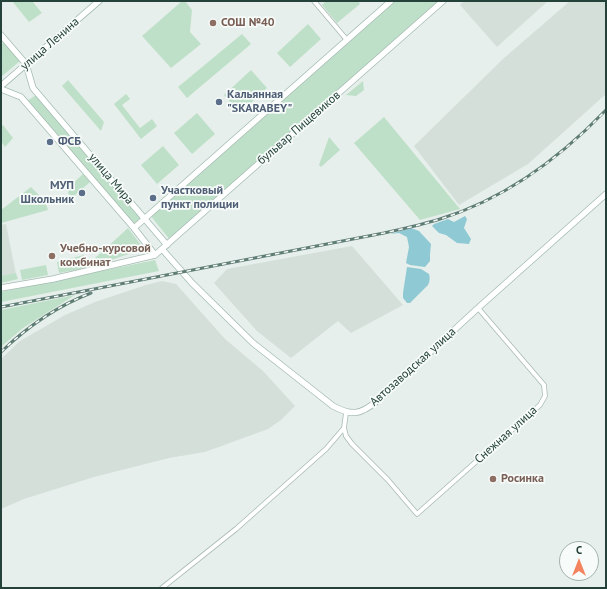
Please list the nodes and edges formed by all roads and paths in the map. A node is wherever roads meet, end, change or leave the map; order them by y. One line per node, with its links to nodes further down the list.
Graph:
1 (99, 1): 7 (main road, улица Ленина)
2 (314, 1): 6 (street)
3 (391, 1): 6 (main road)
4 (443, 1): 12 (main road, бульвар Пищевиков)
5 (1, 35): 7 (main road, улица Мира)
6 (347, 40): 10 (main road)
7 (26, 64): 8 (main road, улица Ленина); 10 (main road, улица Мира)
8 (1, 88): 11 (main road, улица Мира)
9 (606, 194): 15 (main road, Автозаводская улица)
10 (144, 218): 11 (main road); 12 (main road, улица Мира)
11 (134, 228): 13 (main road, улица Мира)
12 (164, 247): 13 (main road, бульвар Пищевиков); 16 (main road)
13 (155, 255): 14 (main road)
14 (1, 288)
15 (478, 308): 16 (main road, Автозаводская улица); 17 (street, Снежная улица)
16 (346, 413): 17 (street)
17 (344, 428): 18 (street)
18 (162, 588)

